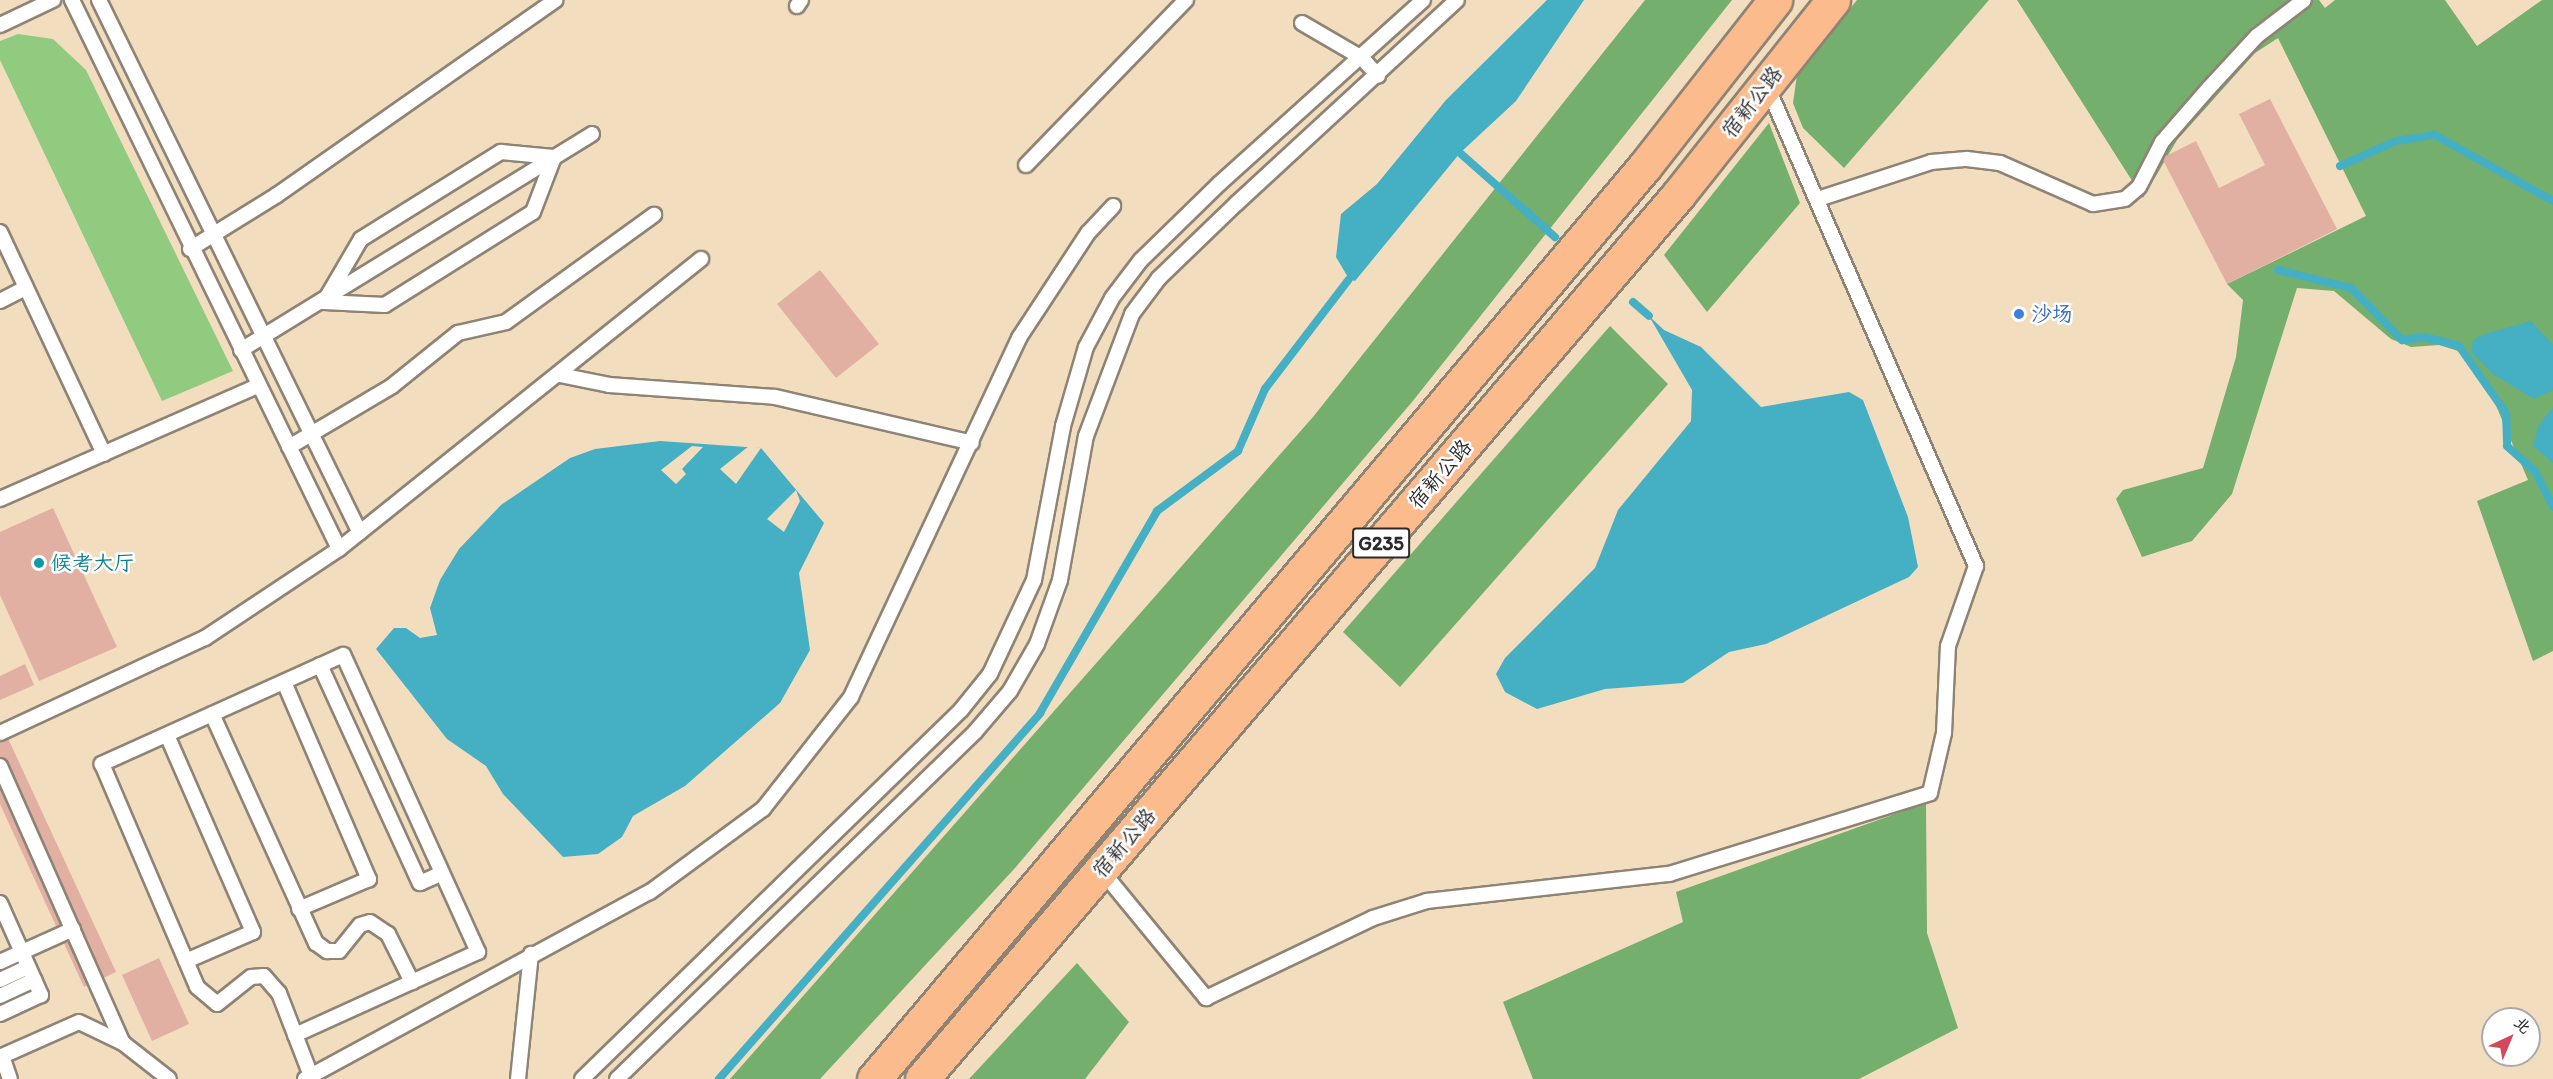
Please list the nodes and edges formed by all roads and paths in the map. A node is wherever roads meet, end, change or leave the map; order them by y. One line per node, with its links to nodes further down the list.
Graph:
1 (53, 0): 12 (lane)
2 (72, 0): 24 (lane)
3 (99, 0): 23 (lane)
4 (555, 0): 23 (lane)
5 (1186, 0): 18 (lane)
6 (1423, 0): 13 (lane)
7 (1457, 0): 14 (lane)
8 (1775, 0): 73 (highway, 宿新公路 / G235)
9 (1833, 0): 15 (highway, 宿新公路 / G235)
10 (2304, 0): 19 (lane)
11 (1302, 23): 13 (lane)
12 (0, 25)
13 (1362, 58): 14 (lane); 71 (lane)
14 (1378, 76): 72 (lane)
15 (1766, 84): 19 (lane); 47 (highway, 宿新公路 / G235)
16 (592, 134): 17 (lane)
17 (554, 157): 29 (lane); 29 (lane); 29 (lane)
18 (1026, 165)
19 (1818, 199): 47 (lane)
20 (1113, 206): 35 (lane)
21 (654, 215): 34 (lane)
22 (0, 232): 25 (lane)
23 (213, 239): 24 (lane); 30 (lane)
24 (190, 249): 31 (lane)
25 (4, 251): 27 (lane)
26 (701, 259): 32 (lane)
27 (26, 288): 28 (lane); 37 (lane)
28 (0, 301)
29 (324, 302): 30 (lane)
30 (264, 340): 31 (lane); 34 (lane)
31 (241, 350): 33 (lane)
32 (560, 375): 35 (lane); 39 (lane)
33 (258, 386): 36 (lane); 37 (lane)
34 (311, 434): 36 (lane); 39 (lane)
35 (972, 443): 55 (lane)
36 (289, 447): 40 (lane)
37 (104, 454): 38 (lane)
38 (0, 500)
39 (360, 533): 40 (lane)
40 (339, 549): 44 (lane)
41 (320, 665): 42 (lane); 48 (lane); 48 (lane)
42 (284, 682): 43 (lane); 50 (lane)
43 (212, 714): 45 (lane); 50 (lane)
44 (0, 733)
45 (167, 735): 56 (lane); 56 (lane)
46 (0, 766): 51 (lane)
47 (1101, 870): 74 (highway, 宿新公路 / G235)
48 (442, 873): 61 (lane)
49 (0, 903): 52 (lane)
50 (299, 909): 61 (lane)
51 (73, 929): 54 (lane); 65 (lane)
52 (14, 933): 53 (lane); 54 (lane)
53 (0, 940)
54 (22, 952): 57 (lane); 58 (lane)
55 (531, 954): 67 (lane); 70 (lane)
56 (186, 961): 64 (lane)
57 (0, 962)
58 (28, 967): 59 (lane); 60 (lane)
59 (0, 980)
60 (34, 980): 62 (lane); 63 (lane)
61 (412, 982): 64 (lane)
62 (0, 996)
63 (0, 1014)
64 (295, 1035): 67 (lane)
65 (123, 1043): 66 (lane); 69 (lane)
66 (1, 1057): 68 (lane)
67 (308, 1077)
68 (10, 1079)
69 (168, 1079)
70 (518, 1079)
71 (582, 1079)
72 (617, 1079)
73 (874, 1079)
74 (922, 1079)

